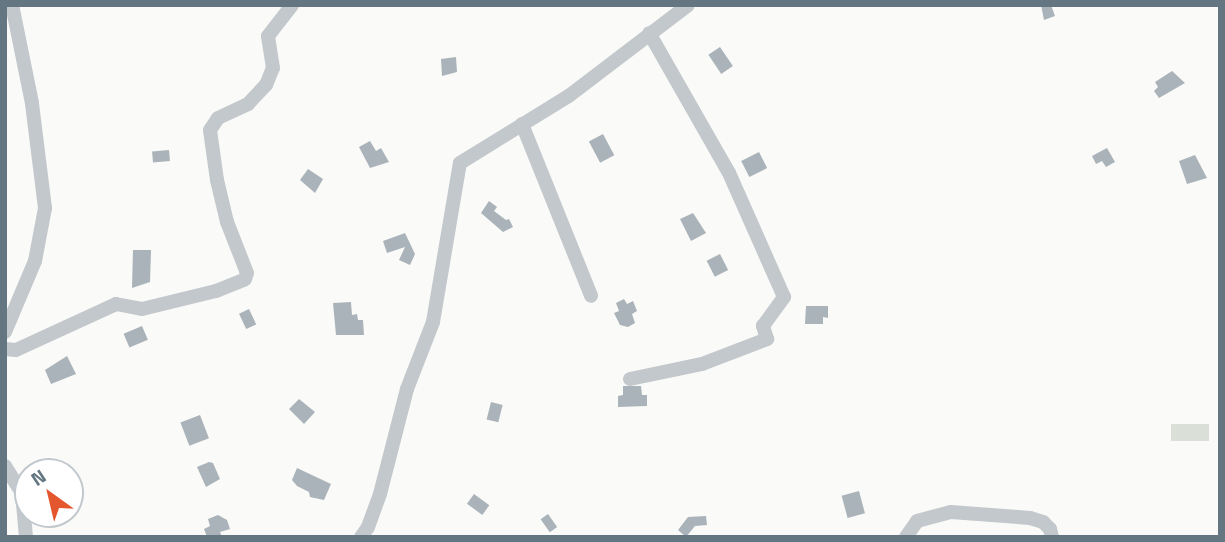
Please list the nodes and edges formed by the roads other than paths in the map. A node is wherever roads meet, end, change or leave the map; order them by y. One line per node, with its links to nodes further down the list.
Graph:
1 (12, 5): 7 (street)
2 (292, 5): 8 (street)
3 (688, 5): 4 (street)
4 (649, 33): 5 (street); 9 (street)
5 (522, 124): 6 (street); 12 (street)
6 (590, 296)
7 (5, 332)
8 (5, 349)
9 (630, 379)
10 (5, 466): 11 (street)
11 (26, 537)
12 (361, 537)
13 (906, 537): 14 (street)
14 (1052, 537)

